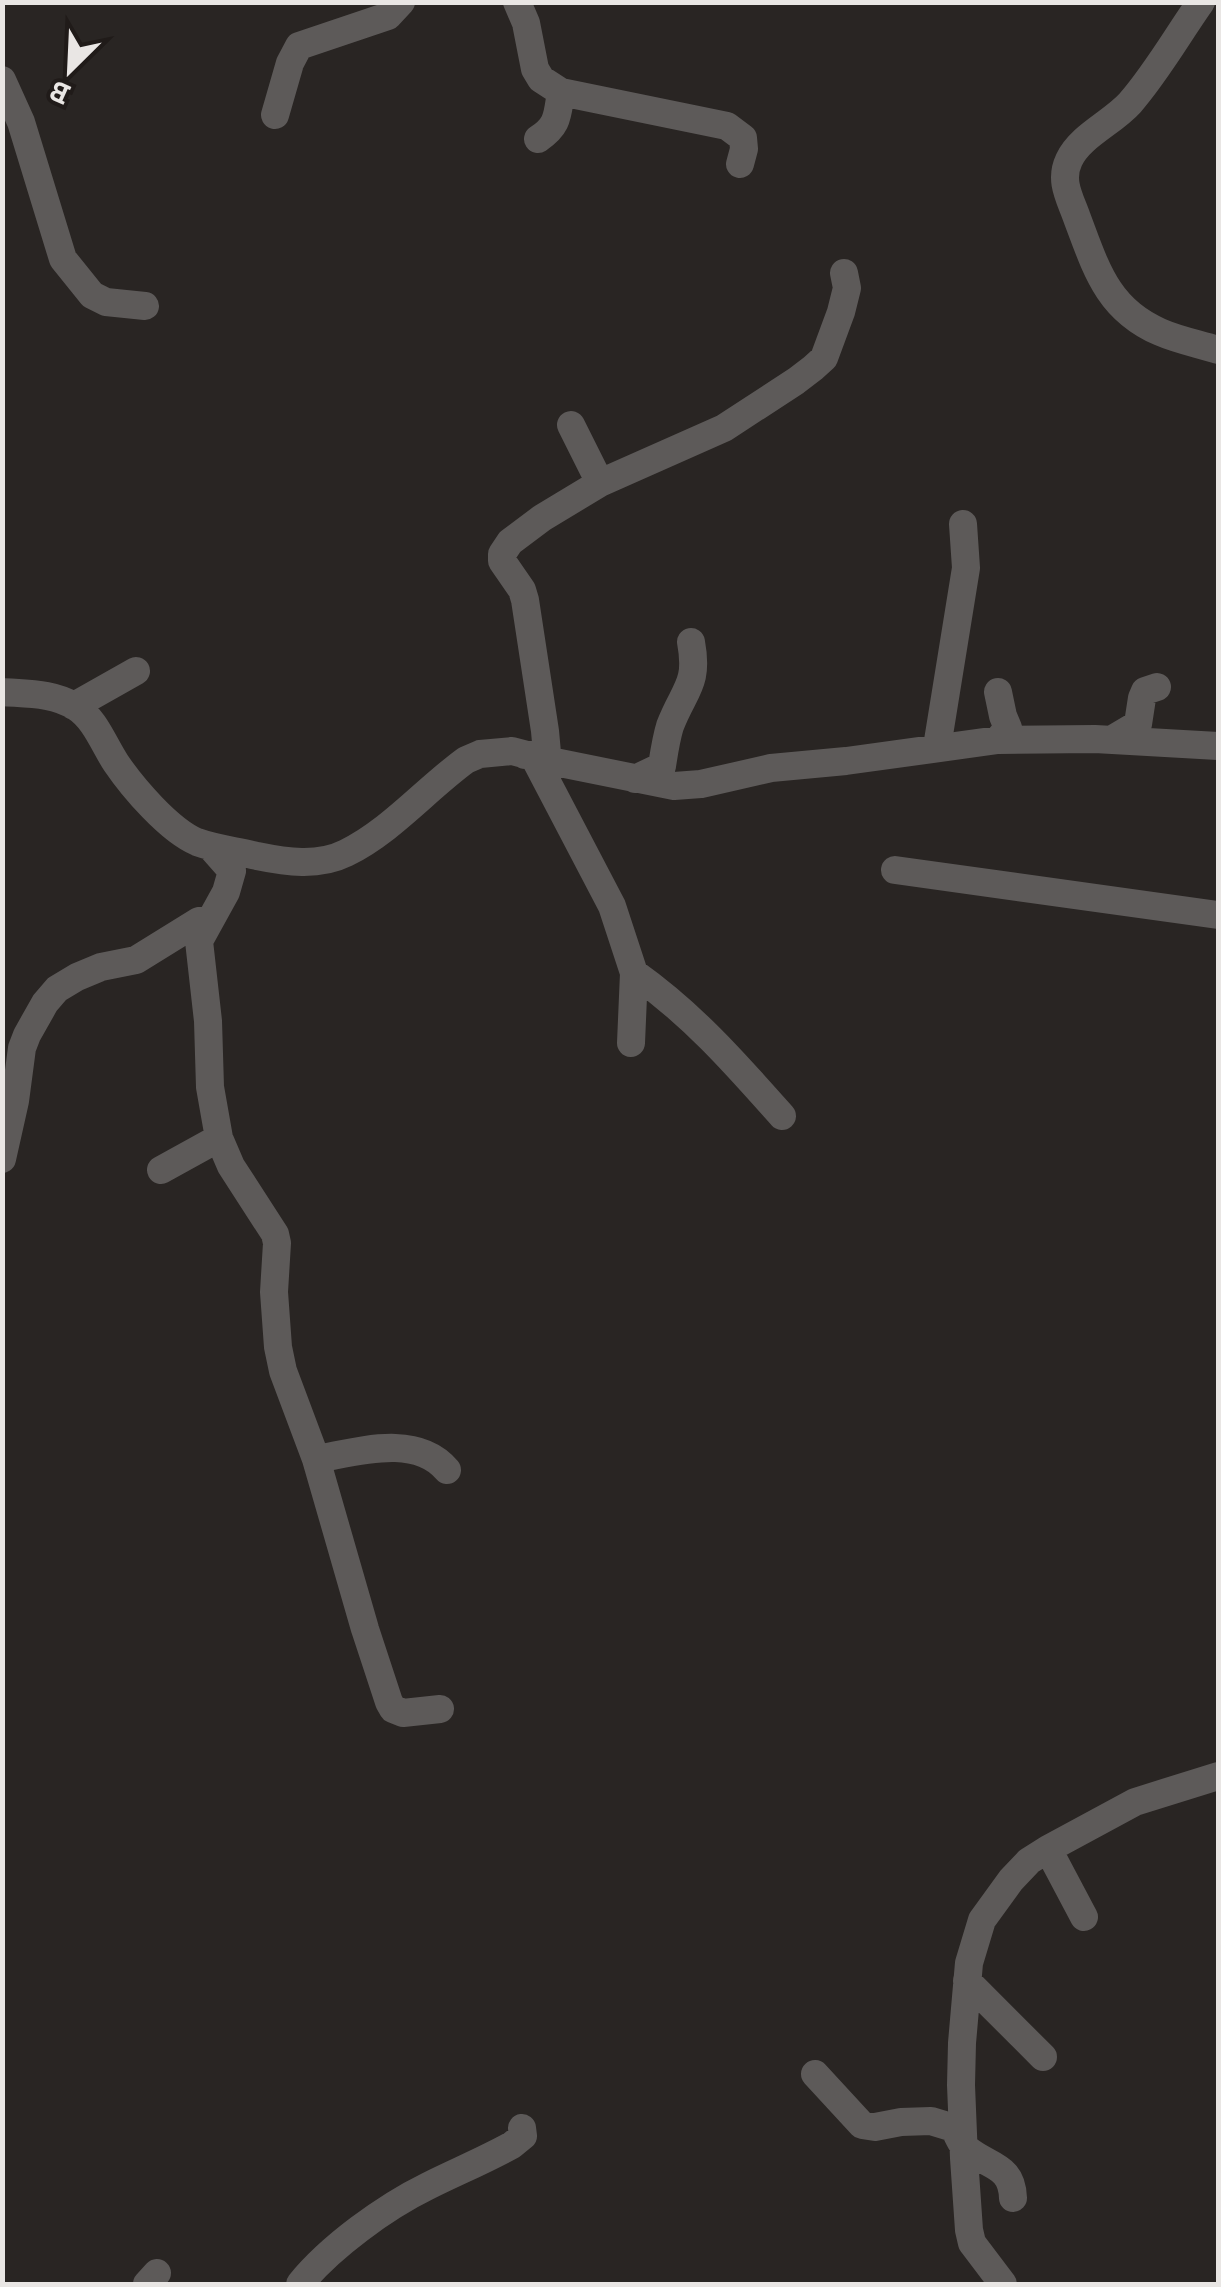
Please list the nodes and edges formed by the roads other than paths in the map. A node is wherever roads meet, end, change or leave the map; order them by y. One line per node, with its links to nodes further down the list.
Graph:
1 (401, 2): 6 (street)
2 (518, 2): 5 (street)
3 (1201, 2): 11 (street)
4 (2, 80): 10 (street)
5 (561, 92): 7 (street); 8 (street)
6 (275, 115)
7 (538, 139)
8 (740, 164)
9 (844, 273): 13 (street)
10 (145, 306)
11 (1218, 350)
12 (571, 425): 13 (street)
13 (600, 482): 25 (street)
14 (963, 524): 24 (street)
15 (691, 642): 26 (street)
16 (136, 671): 20 (street)
17 (1157, 687): 22 (street)
18 (2, 692): 20 (street)
19 (998, 692): 21 (street)
20 (74, 706): 27 (street)
21 (998, 740): 22 (street); 24 (street)
22 (1111, 740): 23 (street)
23 (1218, 746)
24 (937, 747): 26 (street)
25 (530, 756): 26 (street); 27 (street); 31 (street)
26 (635, 779)
27 (210, 846): 30 (street)
28 (896, 870): 29 (street)
29 (1218, 914)
30 (210, 920): 34 (street); 35 (street)
31 (634, 973): 32 (street); 33 (street)
32 (631, 1043)
33 (782, 1116)
34 (219, 1138): 36 (street); 37 (street)
35 (2, 1159)
36 (161, 1170)
37 (316, 1458): 38 (street); 39 (street)
38 (446, 1470)
39 (440, 1709)
40 (1218, 1776): 41 (street)
41 (1048, 1849): 42 (street); 43 (street)
42 (1084, 1917)
43 (968, 1981): 44 (street); 47 (street)
44 (1043, 2057)
45 (815, 2074): 47 (street)
46 (522, 2128): 49 (street)
47 (964, 2148): 48 (street); 50 (street)
48 (1013, 2198)
49 (300, 2284)
50 (1003, 2284)

